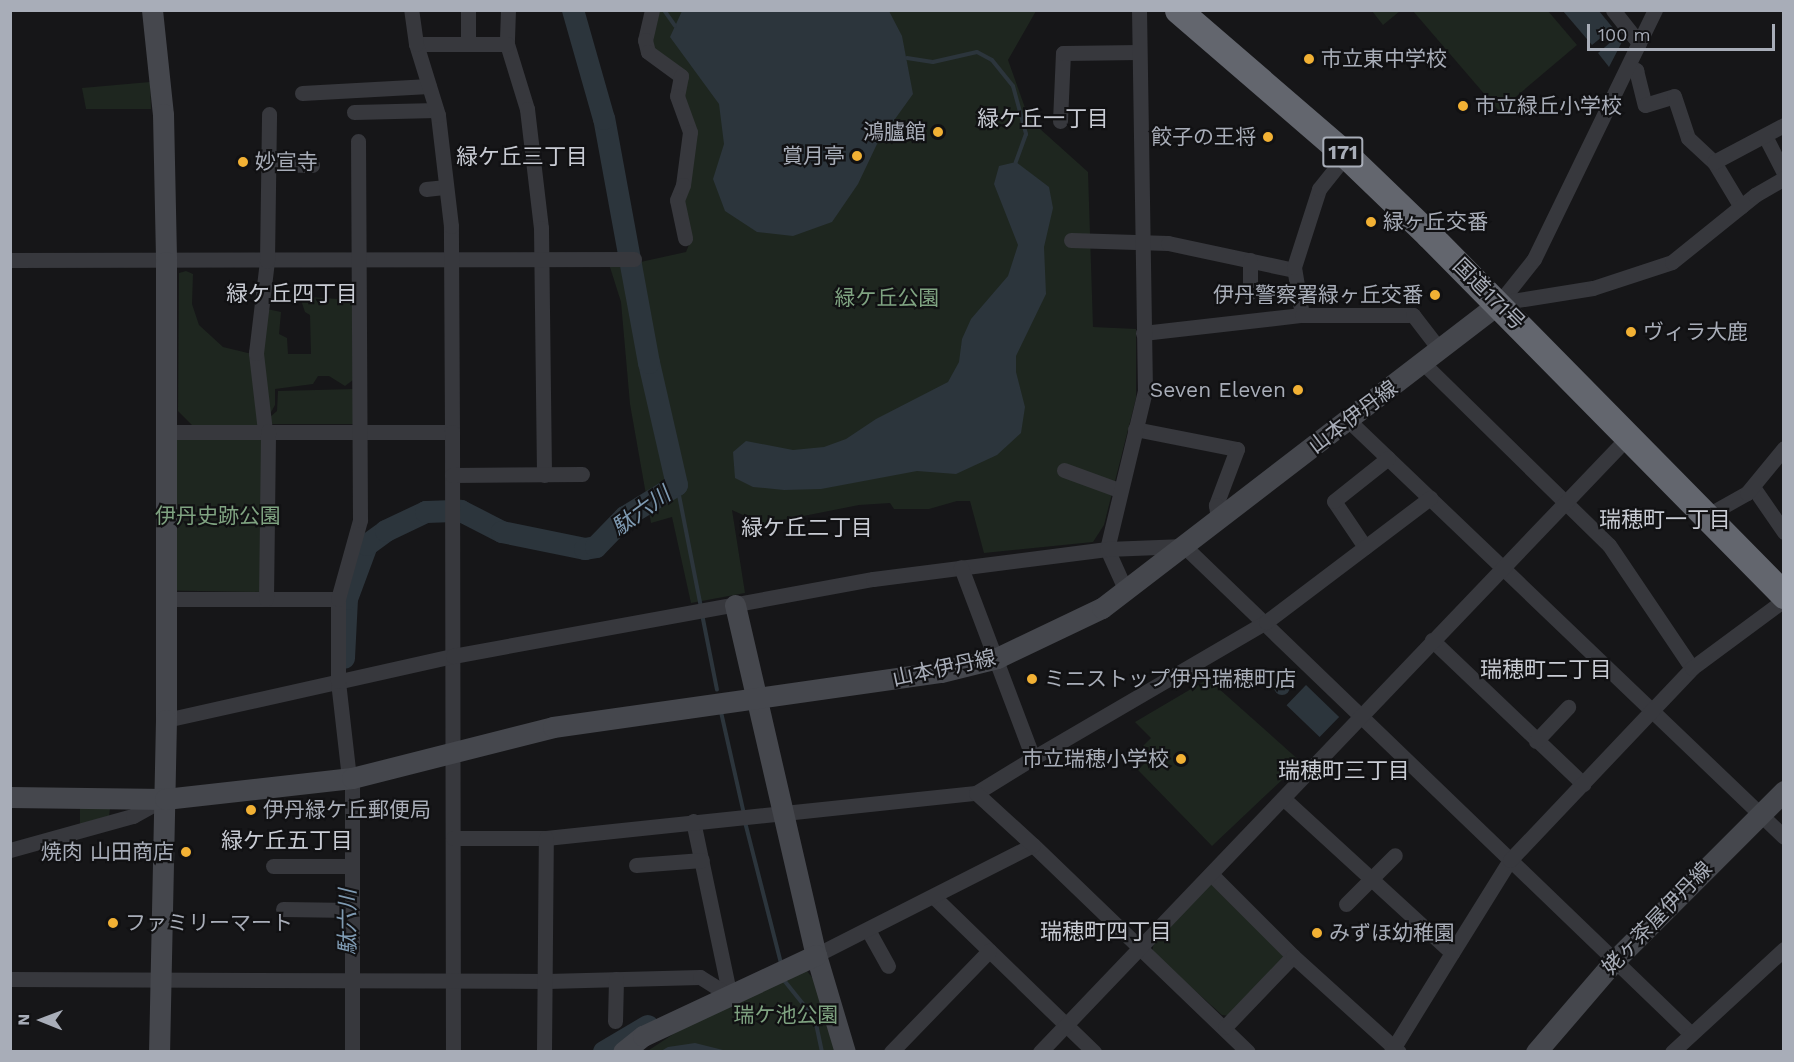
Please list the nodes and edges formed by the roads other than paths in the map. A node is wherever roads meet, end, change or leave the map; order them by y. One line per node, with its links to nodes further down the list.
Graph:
1 (152, 10): 43 (street)
2 (411, 10): 11 (street)
3 (468, 10): 12 (street)
4 (508, 10): 13 (street)
5 (652, 10): 34 (street)
6 (1139, 10): 14 (street)
7 (1178, 10): 25 (highway, 国道171号 / 171)
8 (1613, 10): 10 (street)
9 (1655, 10): 10 (street)
10 (1639, 43): 15 (street)
11 (416, 44): 12 (street); 16 (street)
12 (468, 44): 13 (street)
13 (507, 44): 39 (street)
14 (1139, 52): 21 (street); 36 (street)
15 (1628, 67): 26 (street); 47 (street)
16 (429, 86): 17 (street); 18 (street)
17 (302, 93)
18 (436, 110): 19 (street); 31 (street)
19 (354, 112)
20 (269, 114): 27 (street)
21 (1060, 121)
22 (1784, 125): 23 (street)
23 (1765, 136): 26 (street); 29 (street)
24 (358, 141): 44 (street)
25 (1346, 155): 45 (street); 47 (highway, 国道171号 / 171)
26 (1714, 162): 33 (street)
27 (269, 164): 28 (street); 41 (street)
28 (312, 165)
29 (1784, 173)
30 (1784, 178): 33 (street)
31 (446, 187): 32 (street); 42 (street)
32 (426, 189)
33 (1741, 207): 47 (street)
34 (685, 238)
35 (1071, 240): 36 (street)
36 (1143, 243): 40 (street); 49 (street)
37 (633, 259): 39 (street)
38 (10, 260): 43 (street)
39 (542, 260): 42 (street); 63 (street)
40 (1250, 260): 45 (street); 46 (street)
41 (267, 261): 43 (street); 44 (street); 53 (street)
42 (452, 261): 44 (street); 56 (street)
43 (166, 262): 55 (street)
44 (359, 262): 54 (street)
45 (1294, 270): 48 (street)
46 (1250, 292)
47 (1499, 303): 50 (street, 山本伊丹線); 57 (highway, 国道171号 / 171)
48 (1302, 315): 49 (street); 50 (street)
49 (1143, 333): 52 (street)
50 (1432, 356): 51 (street, 山本伊丹線); 67 (street)
51 (1348, 420): 59 (street); 69 (street, 山本伊丹線)
52 (1135, 429): 65 (street); 69 (street)
53 (267, 431): 54 (street); 55 (street); 79 (street)
54 (360, 431): 56 (street); 80 (street)
55 (166, 432): 78 (street)
56 (452, 432): 62 (street)
57 (1628, 437): 67 (street); 68 (highway, 国道171号 / 171)
58 (1784, 448): 64 (street)
59 (1388, 459): 66 (street); 72 (street)
60 (1064, 470): 65 (street)
61 (582, 474): 63 (street)
62 (452, 475): 63 (street); 85 (street)
63 (544, 475)
64 (1753, 487): 68 (street); 70 (street)
65 (1119, 490): 73 (street)
66 (1430, 498): 72 (street); 75 (street)
67 (1567, 501): 75 (street); 87 (street)
68 (1706, 516): 77 (highway, 国道171号 / 171)
69 (1218, 520): 71 (street, 山本伊丹線)
70 (1784, 531)
71 (1184, 546): 73 (street); 76 (street, 山本伊丹線); 83 (street)
72 (1365, 547): 83 (street)
73 (1107, 549): 74 (street); 76 (street)
74 (961, 567): 82 (street); 86 (street)
75 (1501, 568): 84 (street); 91 (street)
76 (1126, 591): 86 (street, 山本伊丹線)
77 (1784, 596)
78 (167, 598): 79 (street); 93 (street)
79 (266, 599): 80 (street)
80 (338, 599): 88 (street)
81 (1784, 600): 87 (street)
82 (735, 605): 85 (street); 89 (street)
83 (1266, 622): 92 (street); 96 (street)
84 (1432, 640): 92 (street); 94 (street)
85 (453, 656): 88 (street); 95 (street)
86 (997, 658): 89 (street, 山本伊丹線); 96 (street)
87 (1692, 668): 91 (street)
88 (339, 681): 93 (street); 97 (street)
89 (757, 697): 95 (street, 山本伊丹線); 104 (street)
90 (1568, 707): 94 (street)
91 (1652, 711): 98 (street); 105 (street)
92 (1361, 716): 102 (street); 114 (street)
93 (166, 720): 103 (street)
94 (1536, 741): 98 (street)
95 (453, 751): 97 (street, 山本伊丹線); 108 (street)
96 (1033, 758): 100 (street)
97 (351, 778): 103 (street, 山本伊丹線); 117 (street)
98 (1583, 784): 114 (street)
99 (1784, 791): 105 (street, 姥ヶ茶屋伊丹線)
100 (976, 793): 104 (street); 110 (street)
101 (10, 797): 103 (street, 山本伊丹線)
102 (1283, 798): 118 (street); 119 (street)
103 (165, 799): 111 (street); 134 (street)
104 (783, 813): 106 (street); 129 (street)
105 (1759, 813): 107 (street); 131 (street, 姥ヶ茶屋伊丹線)
106 (693, 821): 109 (street); 113 (street)
107 (1784, 837)
108 (453, 838): 109 (street); 137 (street)
109 (546, 838): 138 (street)
110 (1033, 845): 120 (street); 125 (street)
111 (10, 850)
112 (1395, 855): 119 (street)
113 (702, 860): 115 (street); 139 (street)
114 (1510, 860): 128 (street); 131 (street)
115 (636, 865)
116 (273, 866): 117 (street)
117 (348, 866): 123 (street)
118 (1211, 874): 125 (street); 130 (street)
119 (1370, 879): 121 (street); 128 (street)
120 (934, 897): 124 (street); 127 (street)
121 (1346, 904)
122 (283, 909): 123 (street)
123 (352, 910): 135 (street)
124 (868, 930): 129 (street); 132 (street)
125 (1140, 946): 141 (street); 142 (street)
126 (1784, 949): 143 (street)
127 (989, 951): 141 (street); 151 (street)
128 (1452, 953): 144 (street)
129 (816, 956): 139 (street); 150 (street)
130 (1293, 956): 142 (street); 144 (street)
131 (1615, 960): 143 (street); 155 (street, 姥ヶ茶屋伊丹線)
132 (888, 966)
133 (10, 979): 134 (street)
134 (162, 979): 135 (street); 145 (street)
135 (349, 979): 137 (street); 146 (street)
136 (615, 979): 138 (street); 139 (street); 140 (street)
137 (454, 980): 138 (street); 147 (street)
138 (547, 981): 148 (street)
139 (730, 996): 149 (street)
140 (615, 1021)
141 (1066, 1023): 152 (street); 153 (street)
142 (1225, 1027): 154 (street)
143 (1690, 1033): 156 (street)
144 (1395, 1050)
145 (159, 1052)
146 (352, 1052)
147 (453, 1052)
148 (544, 1052)
149 (622, 1052)
150 (845, 1052)
151 (891, 1052)
152 (1040, 1052)
153 (1094, 1052)
154 (1248, 1052)
155 (1536, 1052)
156 (1672, 1052)

